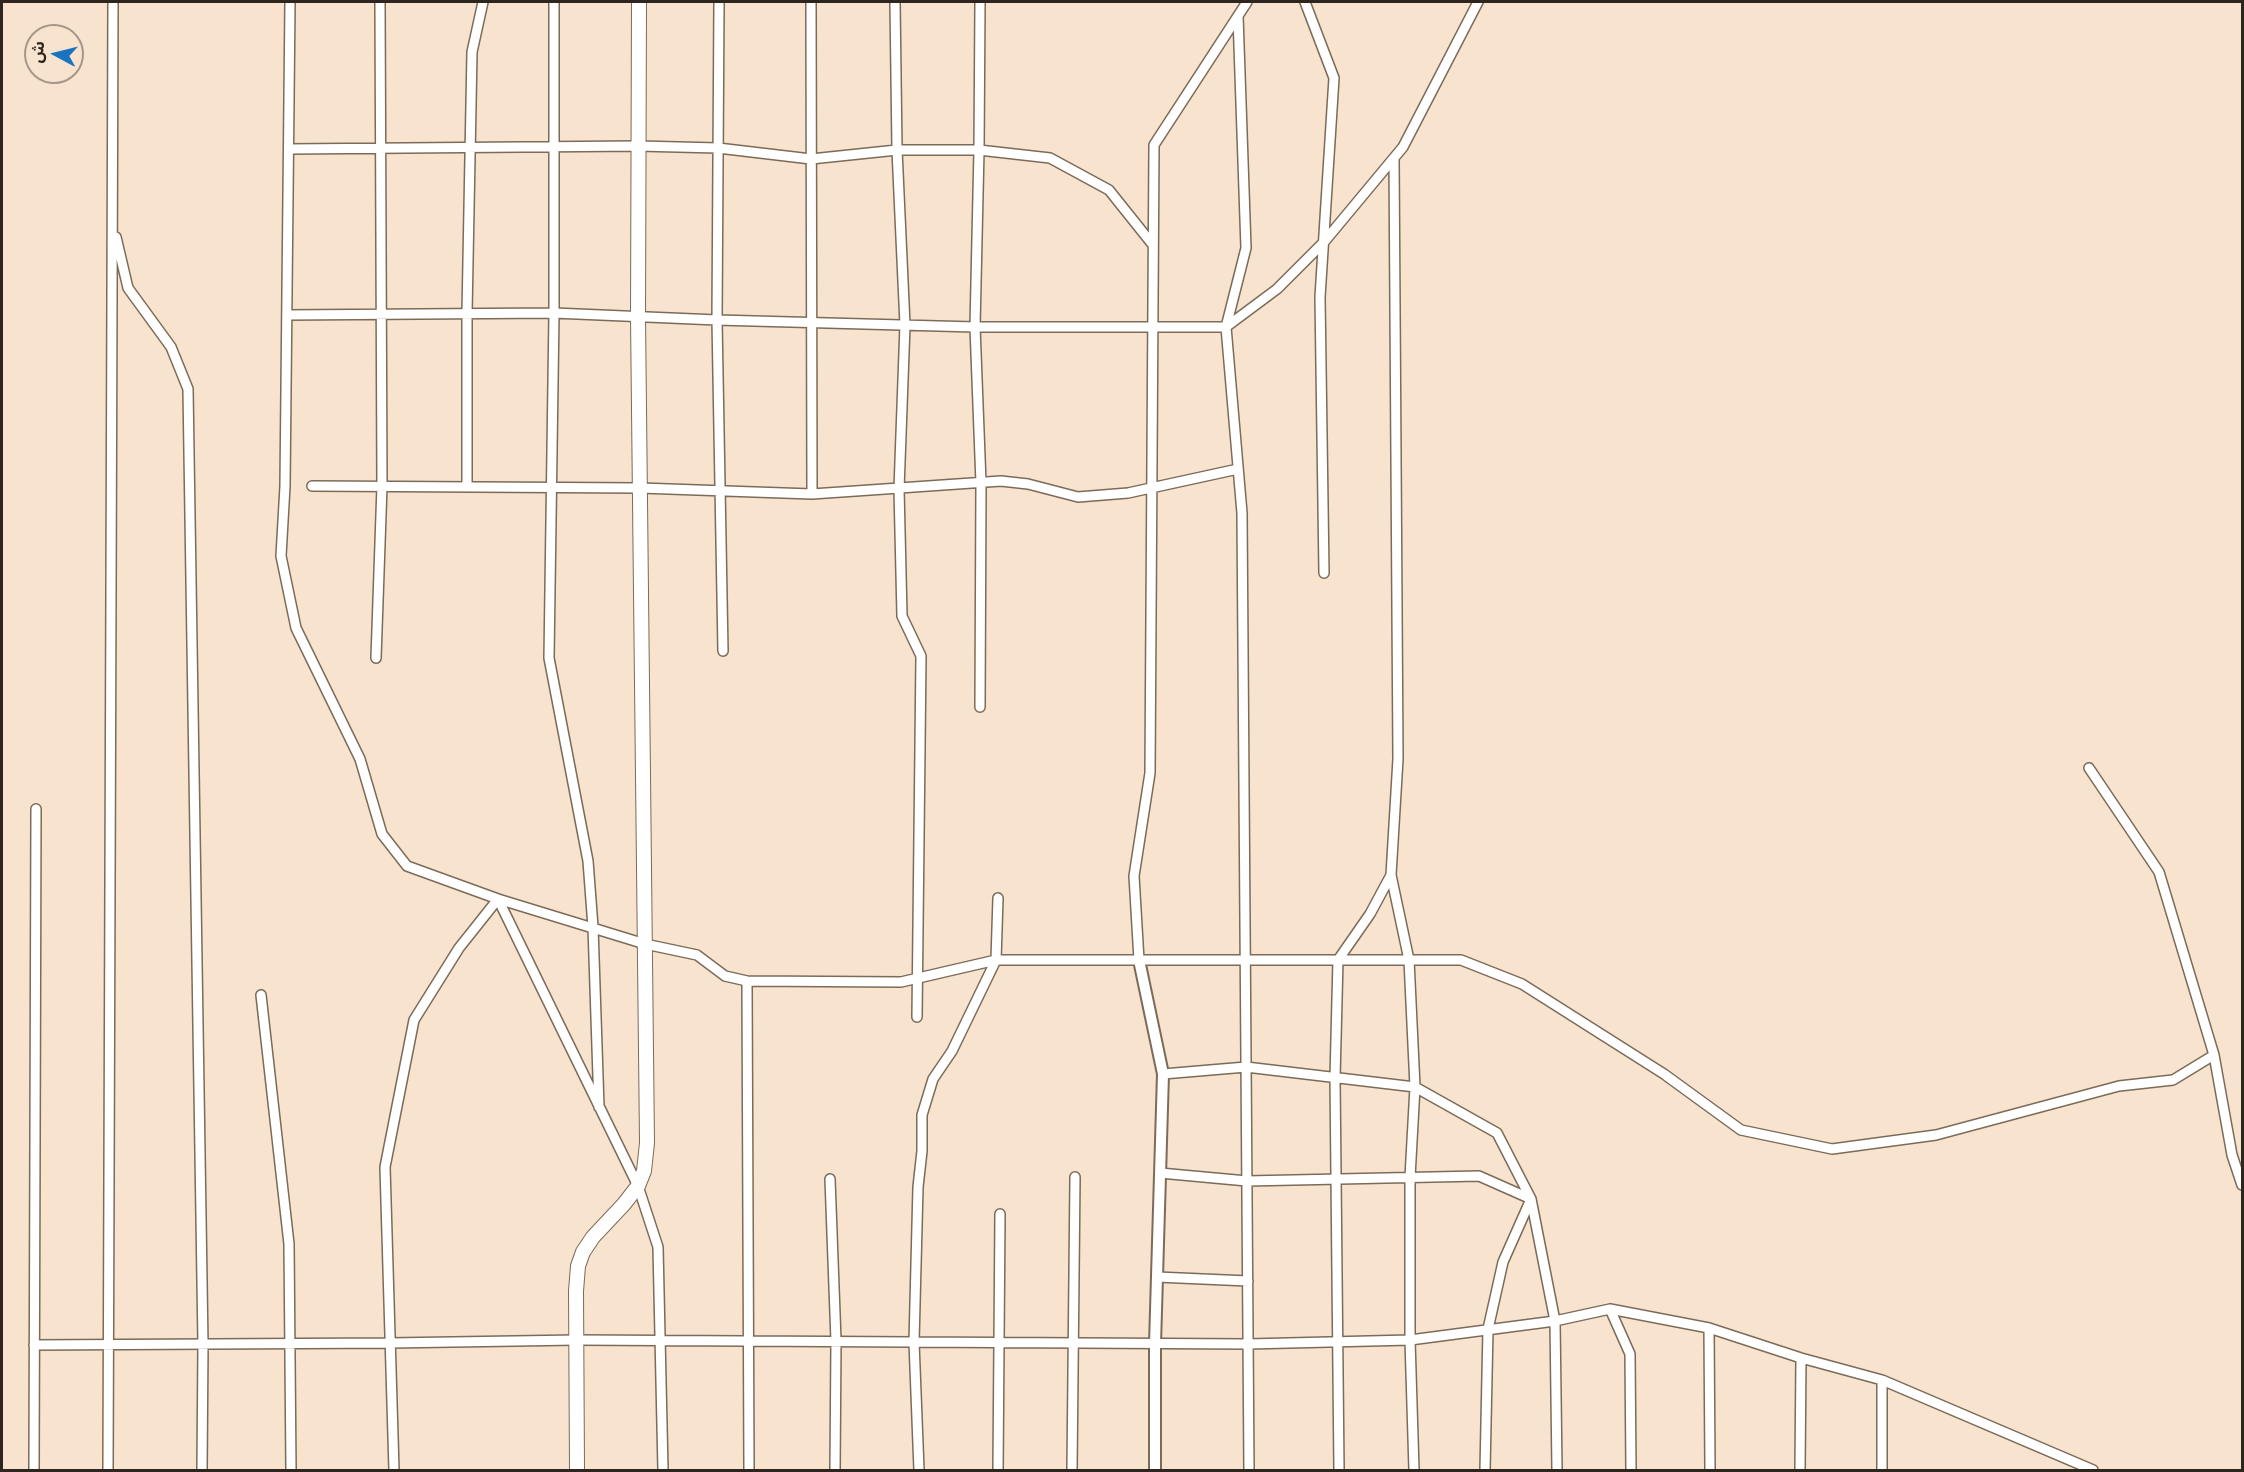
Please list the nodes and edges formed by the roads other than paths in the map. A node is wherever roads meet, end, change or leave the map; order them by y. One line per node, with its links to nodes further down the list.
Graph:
1 (113, 2): 25 (street)
2 (290, 2): 20 (street)
3 (380, 2): 18 (street)
4 (483, 2): 15 (street)
5 (554, 2): 16 (street)
6 (639, 2): 17 (main road)
7 (719, 2): 19 (street)
8 (811, 2): 24 (street)
9 (895, 2): 21 (street)
10 (980, 2): 22 (street)
11 (1247, 2): 14 (street)
12 (1305, 2): 26 (street)
13 (1478, 2): 23 (street)
14 (1238, 16): 27 (street); 38 (street)
15 (470, 146): 16 (street); 18 (street); 28 (street)
16 (554, 146): 17 (street); 29 (street)
17 (638, 146): 19 (street); 32 (main road)
18 (382, 148): 20 (street); 30 (street)
19 (718, 148): 24 (street); 33 (street)
20 (289, 149): 31 (street)
21 (897, 150): 22 (street); 24 (street); 35 (street)
22 (979, 150): 27 (street); 36 (street)
23 (1394, 158): 26 (street); 56 (street)
24 (811, 159): 34 (street)
25 (112, 223): 101 (street); 107 (street)
26 (1324, 242): 38 (street); 50 (street)
27 (1153, 245): 37 (street)
28 (467, 313): 29 (street); 30 (street); 43 (street)
29 (554, 313): 32 (street); 44 (street)
30 (382, 314): 31 (street); 42 (street)
31 (287, 315): 57 (street)
32 (638, 317): 33 (street); 45 (main road)
33 (717, 320): 34 (street); 48 (street)
34 (811, 323): 35 (street); 49 (street)
35 (905, 325): 36 (street); 47 (street)
36 (975, 327): 37 (street); 40 (street)
37 (1152, 327): 38 (street); 46 (street)
38 (1226, 327): 39 (street)
39 (1238, 469): 46 (street); 63 (street)
40 (981, 483): 46 (street); 47 (street); 53 (street)
41 (312, 486): 42 (street)
42 (382, 486): 43 (street); 52 (street)
43 (467, 486): 44 (street)
44 (552, 488): 45 (street); 59 (street)
45 (640, 488): 48 (street); 60 (main road)
46 (1152, 488): 62 (street)
47 (899, 489): 49 (street); 66 (street)
48 (720, 490): 49 (street); 51 (street)
49 (812, 494)
50 (1324, 573)
51 (723, 651)
52 (376, 658)
53 (980, 707)
54 (2089, 768): 70 (street)
55 (36, 809): 106 (street)
56 (1391, 875): 64 (street); 65 (street)
57 (498, 898): 59 (street); 75 (street); 103 (street)
58 (998, 898): 61 (street)
59 (593, 927): 60 (street); 75 (street)
60 (645, 944): 67 (street); 83 (main road)
61 (996, 960): 62 (street); 66 (street); 97 (street)
62 (1139, 960): 63 (street); 72 (street)
63 (1246, 960): 64 (street); 71 (street)
64 (1338, 960): 65 (street); 73 (street)
65 (1408, 960): 70 (street); 74 (street)
66 (918, 978): 67 (street); 69 (street)
67 (747, 981): 95 (street)
68 (261, 995): 102 (street)
69 (916, 1017)
70 (2214, 1055): 82 (street)
71 (1246, 1068): 72 (street); 73 (street); 81 (street)
72 (1163, 1074): 76 (street)
73 (1335, 1078): 74 (street); 80 (street)
74 (1415, 1087): 78 (street); 84 (street)
75 (599, 1107): 83 (street)
76 (1160, 1173): 81 (street); 86 (street)
77 (1075, 1177): 100 (street)
78 (1410, 1177): 80 (street); 84 (street); 94 (street)
79 (830, 1179): 96 (street)
80 (1336, 1179): 81 (street); 99 (street)
81 (1247, 1181): 87 (street)
82 (2242, 1185)
83 (638, 1186): 92 (main road); 93 (street)
84 (1531, 1199): 89 (street); 91 (street)
85 (1000, 1214): 98 (street)
86 (1157, 1277): 87 (street); 104 (street)
87 (1248, 1281): 105 (street)
88 (1610, 1309): 89 (street); 90 (street); 128 (street)
89 (1556, 1321): 91 (street); 127 (street)
90 (1709, 1328): 108 (street); 129 (street)
91 (1488, 1329): 94 (street); 126 (street)
92 (577, 1340): 93 (street); 103 (street); 115 (main road)
93 (660, 1340): 95 (street); 116 (street)
94 (1410, 1340): 99 (street); 125 (street)
95 (750, 1341): 96 (street); 117 (street)
96 (836, 1341): 97 (street); 118 (street)
97 (914, 1342): 98 (street); 119 (street)
98 (1000, 1342): 100 (street); 120 (street)
99 (1338, 1342): 105 (street); 124 (street)
100 (1072, 1343): 104 (street); 121 (street)
101 (203, 1344): 102 (street); 107 (street); 112 (street)
102 (290, 1344): 103 (street); 113 (street)
103 (390, 1344): 114 (street)
104 (1155, 1344): 105 (street); 122 (street)
105 (1248, 1344): 123 (street)
106 (34, 1345): 107 (street); 110 (street)
107 (108, 1345): 111 (street)
108 (1801, 1358): 109 (street); 130 (street)
109 (1882, 1380): 131 (street); 132 (street)
110 (34, 1470)
111 (108, 1470)
112 (202, 1470)
113 (291, 1470)
114 (394, 1470)
115 (577, 1470)
116 (663, 1470)
117 (749, 1470)
118 (835, 1470)
119 (919, 1470)
120 (999, 1470)
121 (1072, 1470)
122 (1155, 1470)
123 (1249, 1470)
124 (1339, 1470)
125 (1414, 1470)
126 (1485, 1470)
127 (1557, 1470)
128 (1631, 1470)
129 (1710, 1470)
130 (1800, 1470)
131 (1882, 1470)
132 (2093, 1470)

